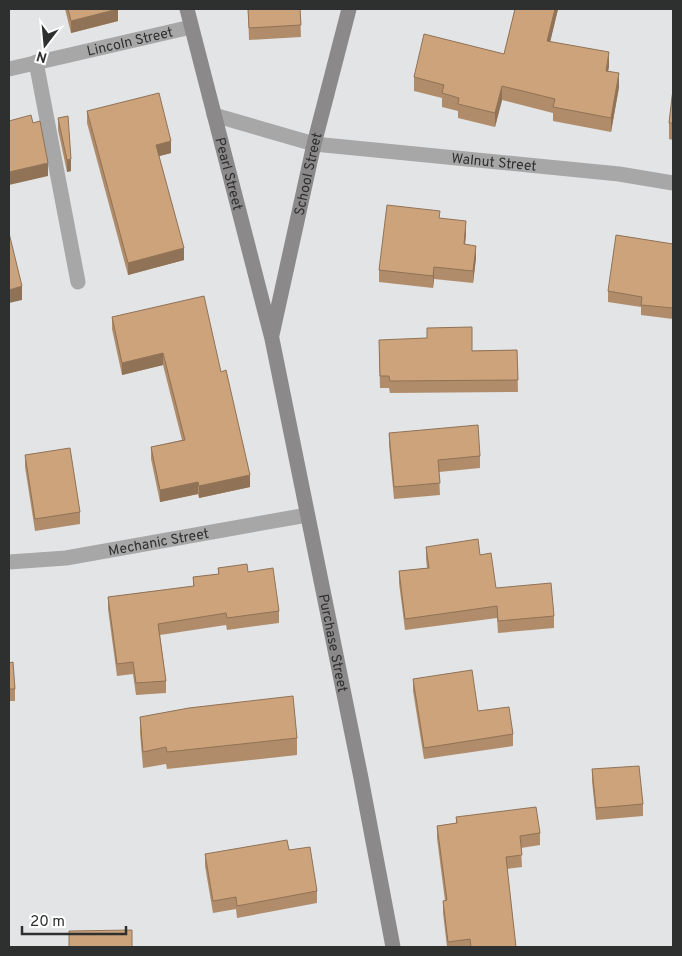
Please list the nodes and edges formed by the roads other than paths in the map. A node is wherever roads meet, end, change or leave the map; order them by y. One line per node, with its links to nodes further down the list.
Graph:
1 (186, 9): 3 (main road, Pearl Street)
2 (350, 9): 7 (main road, School Street)
3 (191, 27): 4 (street, Lincoln Street); 6 (main road, Pearl Street)
4 (36, 62): 5 (street, Lincoln Street); 9 (street)
5 (9, 69)
6 (214, 115): 7 (street, Walnut Street); 10 (main road, Pearl Street)
7 (314, 144): 8 (street, Walnut Street); 10 (main road, School Street)
8 (673, 183)
9 (78, 282)
10 (272, 339): 11 (main road, Purchase Street)
11 (307, 515): 12 (street, Mechanic Street); 13 (main road, Purchase Street)
12 (9, 562)
13 (393, 947)

